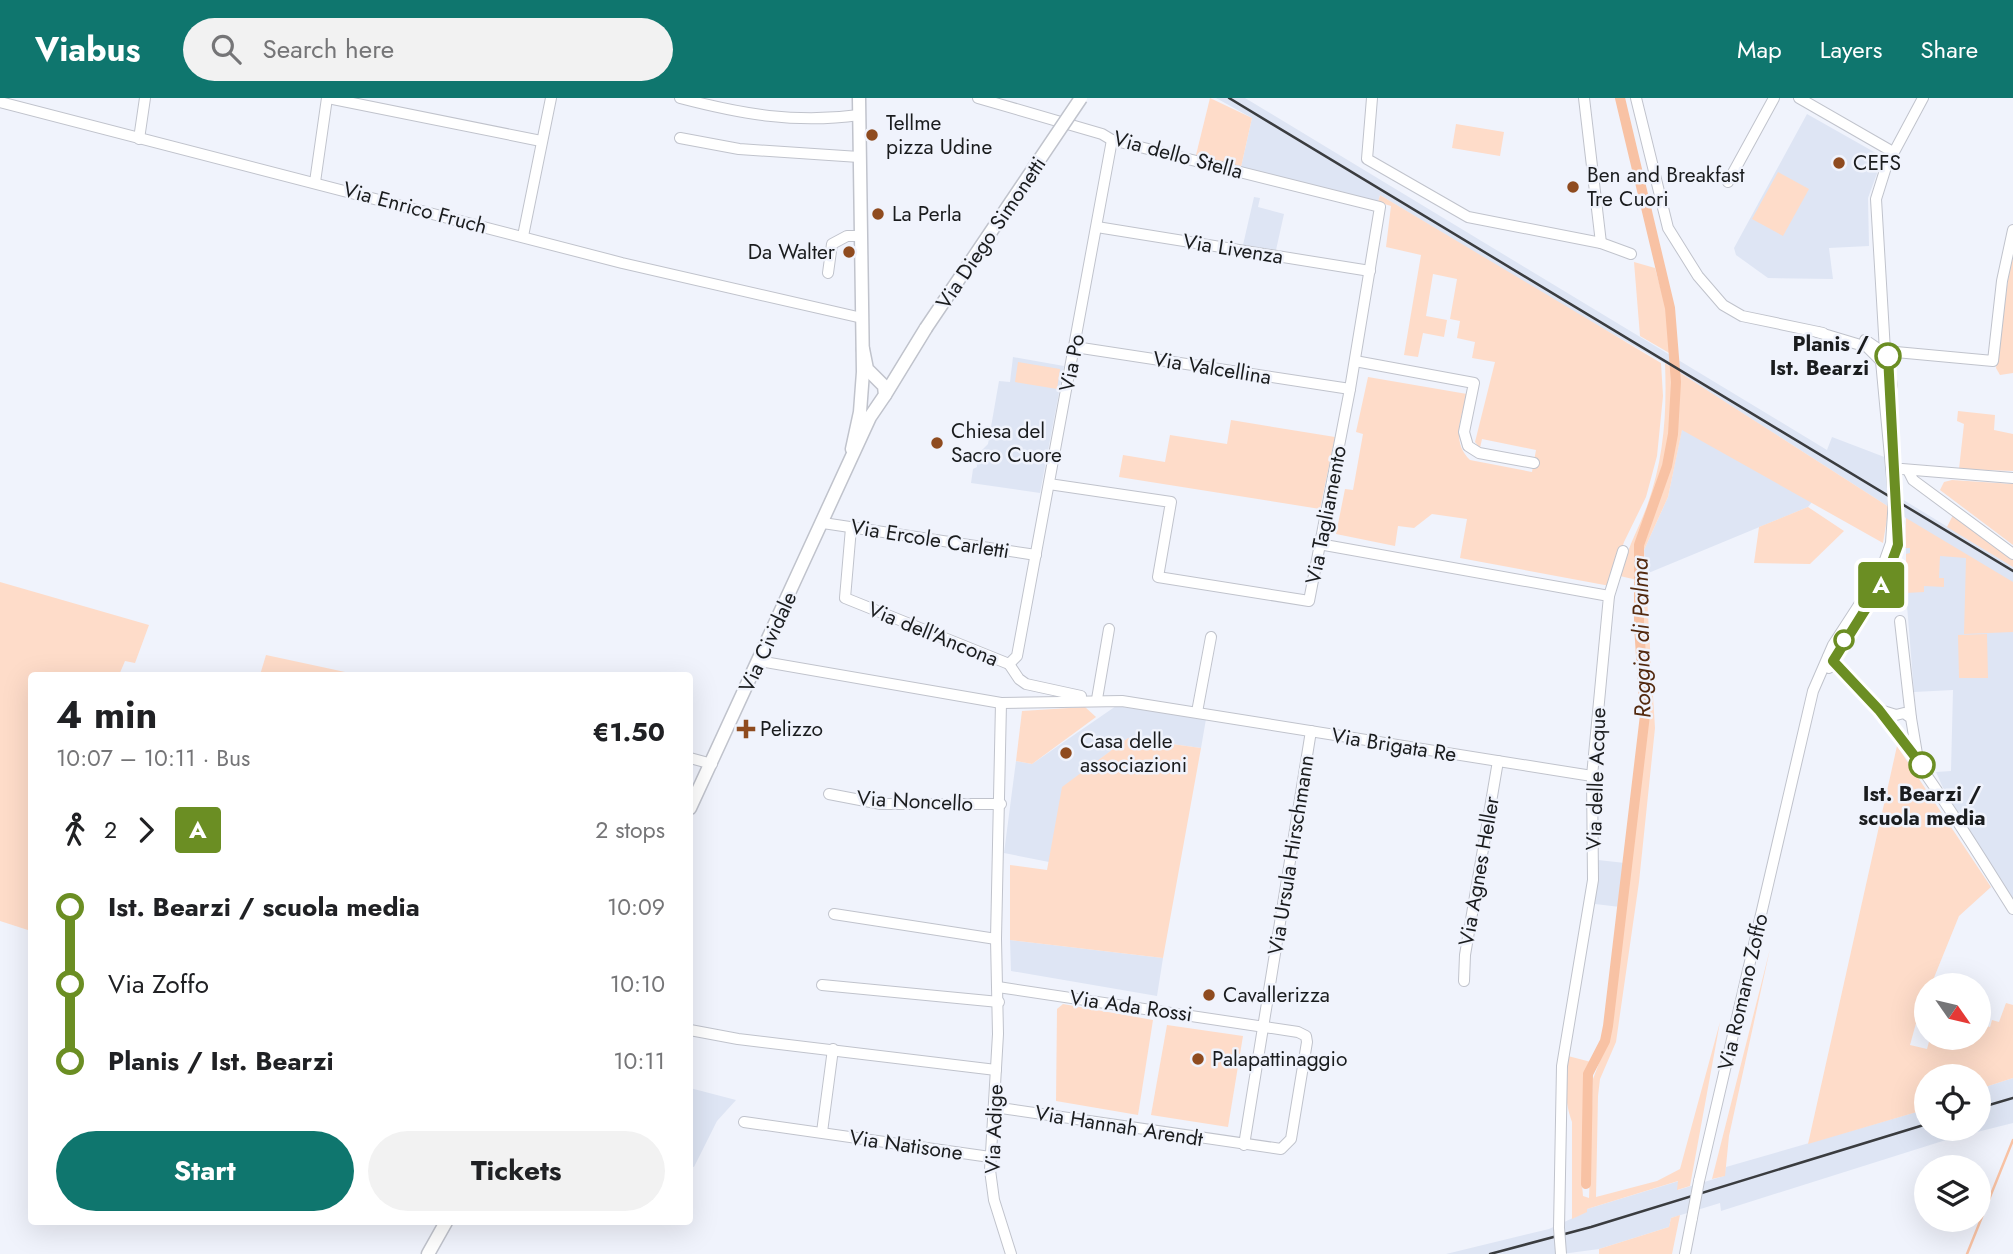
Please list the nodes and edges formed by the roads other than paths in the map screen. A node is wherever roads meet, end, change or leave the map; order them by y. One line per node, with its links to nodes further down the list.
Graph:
1 (145, 98): 17 (street)
2 (328, 98): 19 (street); 22 (street)
3 (551, 98): 19 (street)
4 (680, 98): 15 (street)
5 (859, 98): 15 (main road, Via Cividale)
6 (978, 98): 18 (street, Via dello Stella)
7 (1081, 98): 38 (main road, Via Diego Simonetti, bridge)
8 (1371, 98): 29 (street)
9 (1584, 98): 29 (street)
10 (1636, 98): 36 (street)
11 (1774, 98): 23 (street)
12 (1799, 98): 20 (street)
13 (1923, 98): 20 (street)
14 (0, 102): 17 (street, Via Enrico Fruch)
15 (859, 115): 21 (main road, Via Cividale)
16 (680, 138): 21 (street)
17 (139, 139): 22 (street, Via Enrico Fruch)
18 (1112, 140): 24 (street, Via dello Stella); 25 (street, Via Po)
19 (541, 141): 27 (street)
20 (1893, 152): 36 (street)
21 (859, 157): 28 (main road, Via Cividale)
22 (314, 182): 27 (street, Via Enrico Fruch)
23 (1728, 182)
24 (1380, 207): 31 (street, Via Tagliamento)
25 (1097, 227): 31 (street, Via Livenza); 34 (street, Via Po)
26 (2013, 230): 36 (street)
27 (523, 236): 33 (street, Via Enrico Fruch)
28 (860, 236): 32 (street); 33 (main road, Via Cividale)
29 (1601, 243): 30 (street)
30 (1631, 254)
31 (1370, 271): 37 (street, Via Tagliamento)
32 (828, 273)
33 (862, 313): 35 (main road, Via Cividale)
34 (1074, 347): 40 (street, Via Valcellina); 49 (street, Via Po)
35 (863, 349): 39 (main road, Via Cividale); 41 (main road, Via Cividale)
36 (1881, 354): 44 (street)
37 (1355, 361): 40 (street, Via Tagliamento); 43 (street)
38 (900, 367): 39 (main road, Via Diego Simonetti); 42 (main road, Via Diego Simonetti)
39 (875, 379): 41 (main road); 42 (main road, Via Cividale)
40 (1350, 389): 53 (street, Via Tagliamento)
41 (860, 394): 42 (main road); 47 (main road, Via Cividale)
42 (881, 400): 47 (main road, Via Cividale)
43 (1534, 463)
44 (1894, 468): 45 (street); 61 (street, Via Romano Zoffo); 61 (street, Via Romano Zoffo)
45 (1908, 470): 46 (street); 50 (street)
46 (1935, 472): 48 (street); 50 (street)
47 (846, 476): 51 (main road, Via Cividale)
48 (2013, 478)
49 (1049, 484): 53 (street, Via Tagliamento); 56 (street, Via Po)
50 (1931, 492): 55 (street)
51 (823, 523): 52 (street, Via Ercole Carletti); 62 (main road, Via Cividale)
52 (851, 528): 56 (street, Via Ercole Carletti); 63 (street, Via dell'Ancona)
53 (1320, 544): 57 (street)
54 (1623, 551): 57 (street, Via delle Acque)
55 (2013, 554)
56 (1036, 555): 63 (street, Via Po)
57 (1609, 597): 82 (street, Via delle Acque)
58 (1900, 621): 66 (street)
59 (1109, 629): 67 (street)
60 (1211, 637): 71 (street)
61 (1830, 659): 70 (street); 106 (street, Via Romano Zoffo, bridge)
62 (759, 661): 68 (street, Via Brigata Re); 80 (main road, Via Cividale)
63 (1009, 664): 64 (street)
64 (1026, 684): 65 (street, Via Brigata Re); 69 (street)
65 (1058, 696): 67 (street, Via Brigata Re); 69 (street, Via Brigata Re)
66 (1907, 698): 72 (street); 73 (street)
67 (1095, 699): 71 (street, Via Brigata Re)
68 (1001, 703): 69 (street, Via Brigata Re); 85 (street, Via Adige)
69 (1023, 704)
70 (1879, 710): 72 (street); 74 (street)
71 (1197, 712): 76 (street, Via Brigata Re)
72 (1897, 714): 73 (street); 74 (street)
73 (1911, 718): 75 (street)
74 (1891, 726): 77 (street)
75 (1912, 729): 77 (street); 81 (street)
76 (1311, 731): 79 (street, Via Brigata Re); 93 (street, Via Ursula Hirschmann)
77 (1898, 734): 81 (street)
78 (693, 759): 80 (street)
79 (1498, 761): 82 (street, Via Brigata Re); 89 (street, Via Agnes Heller)
80 (712, 764): 84 (main road, Via Cividale)
81 (1923, 767): 86 (street)
82 (1592, 776): 105 (street, Via delle Acque, bridge)
83 (829, 794): 85 (street, Via Noncello)
84 (693, 802)
85 (1001, 804): 88 (street, Via Adige)
86 (2013, 909)
87 (834, 914): 88 (street)
88 (996, 939): 91 (street, Via Adige)
89 (1464, 981)
90 (822, 985): 92 (street)
91 (998, 987): 92 (street, Via Adige); 93 (street, Via Ada Rossi)
92 (999, 1002): 96 (street, Via Adige)
93 (1263, 1026): 100 (street, Via Ursula Hirschmann); 100 (street, Via Ada Rossi)
94 (693, 1030): 95 (street)
95 (833, 1049): 96 (street); 99 (street, Via Natisone)
96 (996, 1070): 97 (street, Via Adige)
97 (994, 1107): 100 (street, Via Hannah Arendt); 101 (street, Via Adige)
98 (744, 1122): 99 (street, Via Natisone)
99 (822, 1132): 101 (street, Via Natisone)
100 (1244, 1145)
101 (990, 1157): 104 (street, Via Adige)
102 (444, 1225): 103 (main road)
103 (428, 1254)
104 (1011, 1254)
105 (1561, 1254)
106 (1685, 1254)

